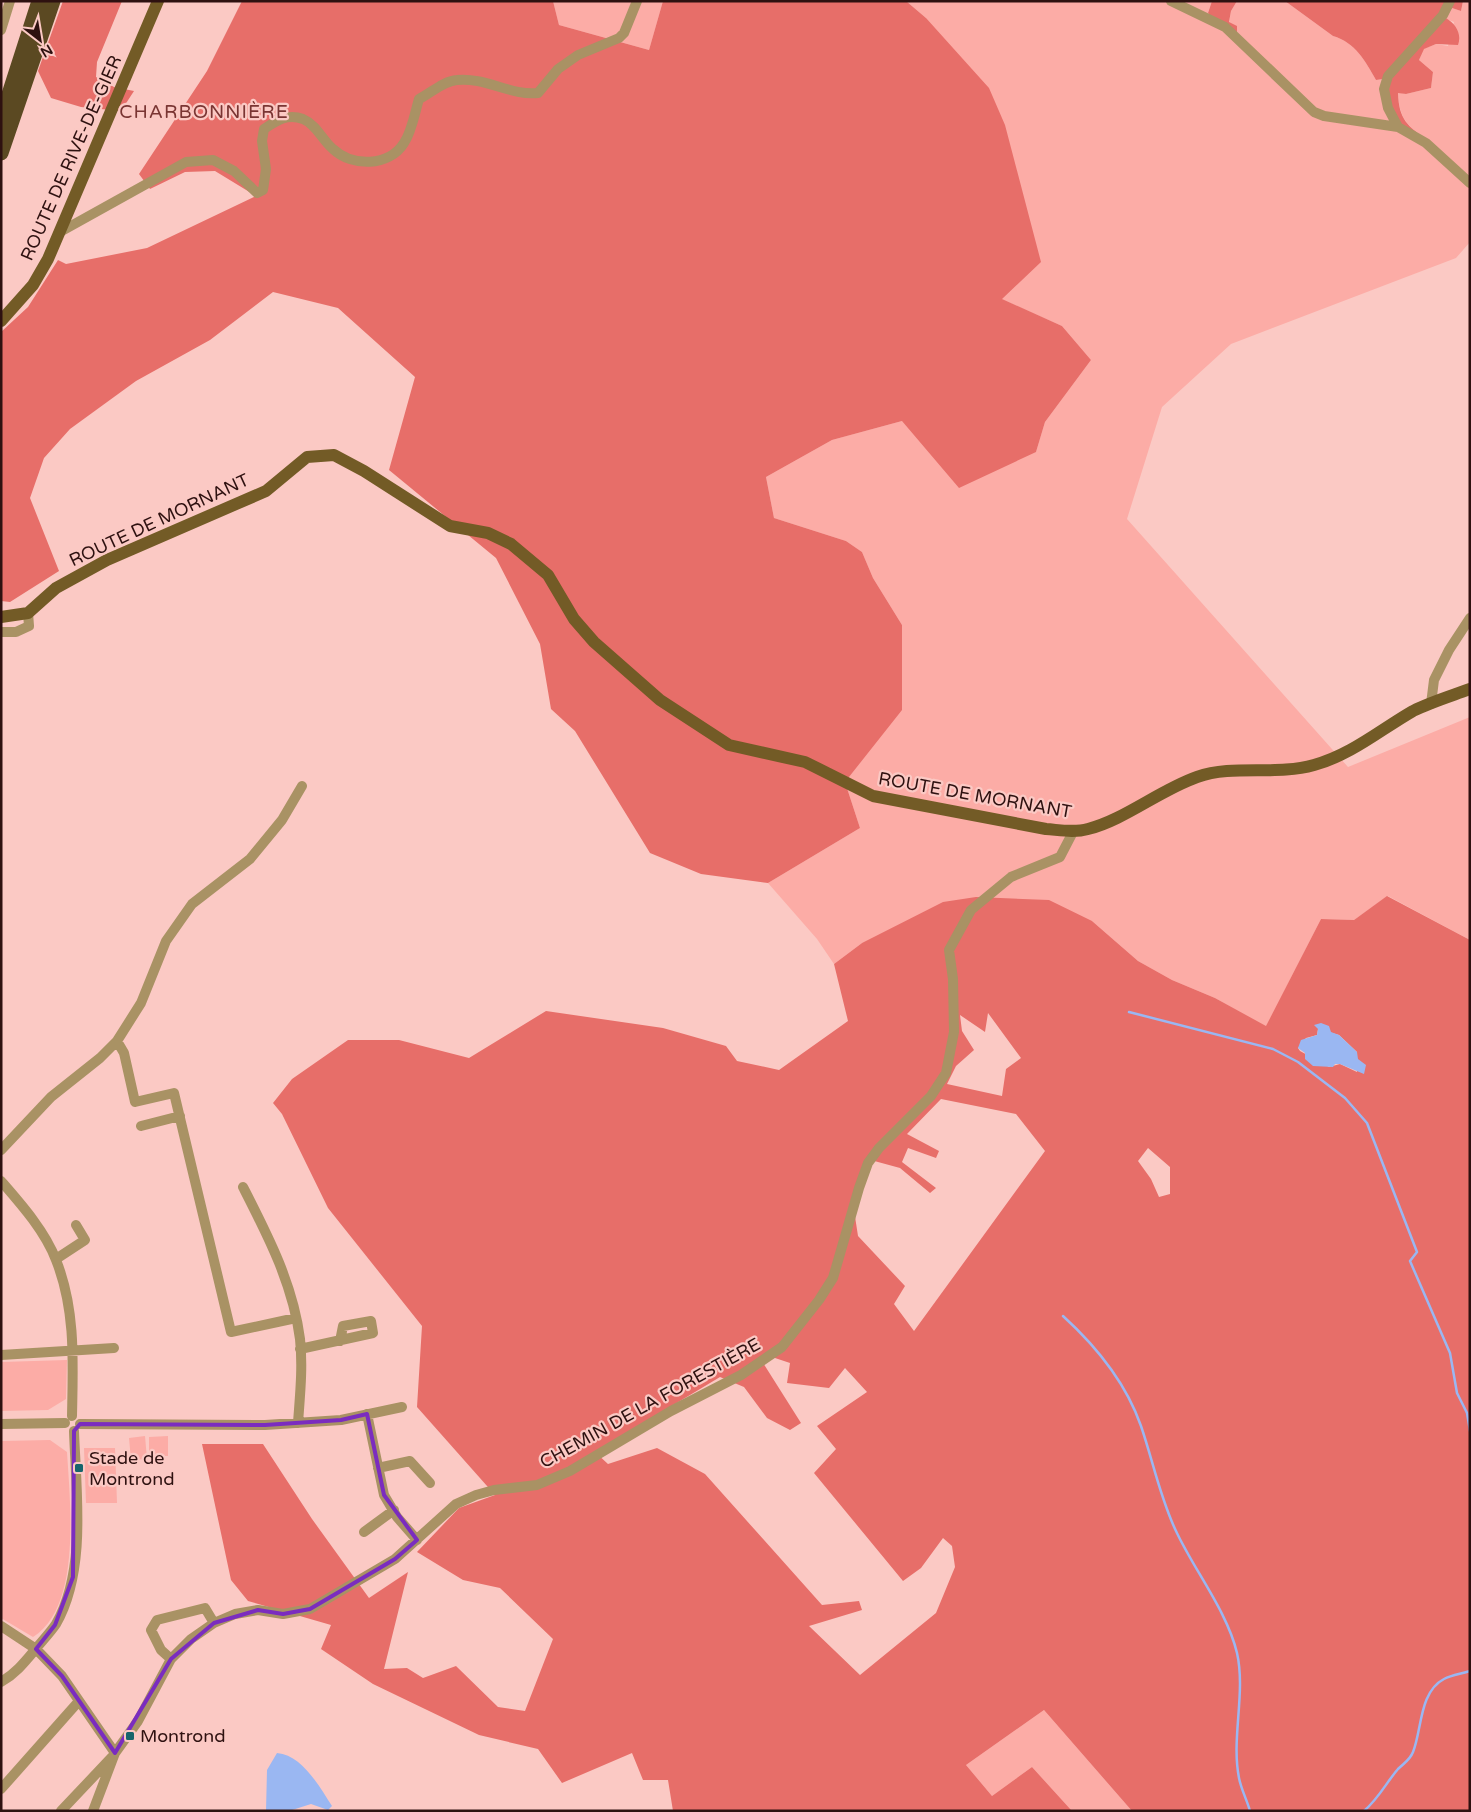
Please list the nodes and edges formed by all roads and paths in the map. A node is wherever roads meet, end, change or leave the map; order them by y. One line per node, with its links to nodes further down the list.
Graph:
1 (10, 1): 8 (street)
2 (39, 1): 9 (highway)
3 (53, 1): 11 (highway)
4 (158, 1): 13 (main road, ROUTE DE RIVE-DE-GIER)
5 (637, 1): 13 (street)
6 (1172, 1): 10 (street)
7 (1450, 1): 10 (street)
8 (1, 30)
9 (1, 119)
10 (1398, 127): 12 (street)
11 (1, 153)
12 (1470, 182)
13 (60, 232): 14 (main road, ROUTE DE RIVE-DE-GIER)
14 (1, 321)
15 (28, 613): 16 (main road); 18 (street); 22 (main road, ROUTE DE MORNANT)
16 (1, 617)
17 (1470, 618): 20 (street)
18 (1, 632)
19 (1470, 688): 20 (main road, ROUTE DE MORNANT)
20 (1431, 704): 22 (main road, ROUTE DE MORNANT)
21 (302, 786): 23 (street)
22 (1073, 832): 46 (street, CHEMIN DE LA FORESTIÈRE)
23 (117, 1041): 24 (street); 26 (street)
24 (180, 1116): 25 (street); 31 (street)
25 (141, 1126)
26 (1, 1150)
27 (1, 1181): 30 (street)
28 (243, 1187): 31 (street)
29 (76, 1225): 30 (street)
30 (56, 1259): 35 (street)
31 (296, 1318): 34 (street)
32 (340, 1341): 34 (street)
33 (114, 1348): 35 (street)
34 (300, 1349): 40 (street)
35 (74, 1352): 36 (street); 39 (street)
36 (1, 1355)
37 (402, 1407): 38 (street)
38 (367, 1414): 40 (street); 42 (street)
39 (73, 1423): 40 (street); 41 (street); 49 (street)
40 (298, 1423)
41 (1, 1424)
42 (378, 1468): 43 (street); 44 (street)
43 (430, 1483)
44 (394, 1510): 45 (street); 46 (street)
45 (364, 1532)
46 (417, 1540): 47 (street, CHEMIN DE LA FORESTIÈRE)
47 (214, 1623): 50 (street, CHEMIN DE LA FORESTIÈRE); 50 (street)
48 (1, 1626): 49 (street)
49 (36, 1649): 51 (street); 52 (street)
50 (171, 1659): 53 (street, CHEMIN DE LA FORESTIÈRE)
51 (1, 1682)
52 (79, 1701): 53 (street); 54 (street)
53 (115, 1754): 55 (street); 56 (street, CHEMIN DE LA FORESTIÈRE)
54 (1, 1789)
55 (61, 1811)
56 (93, 1811)

